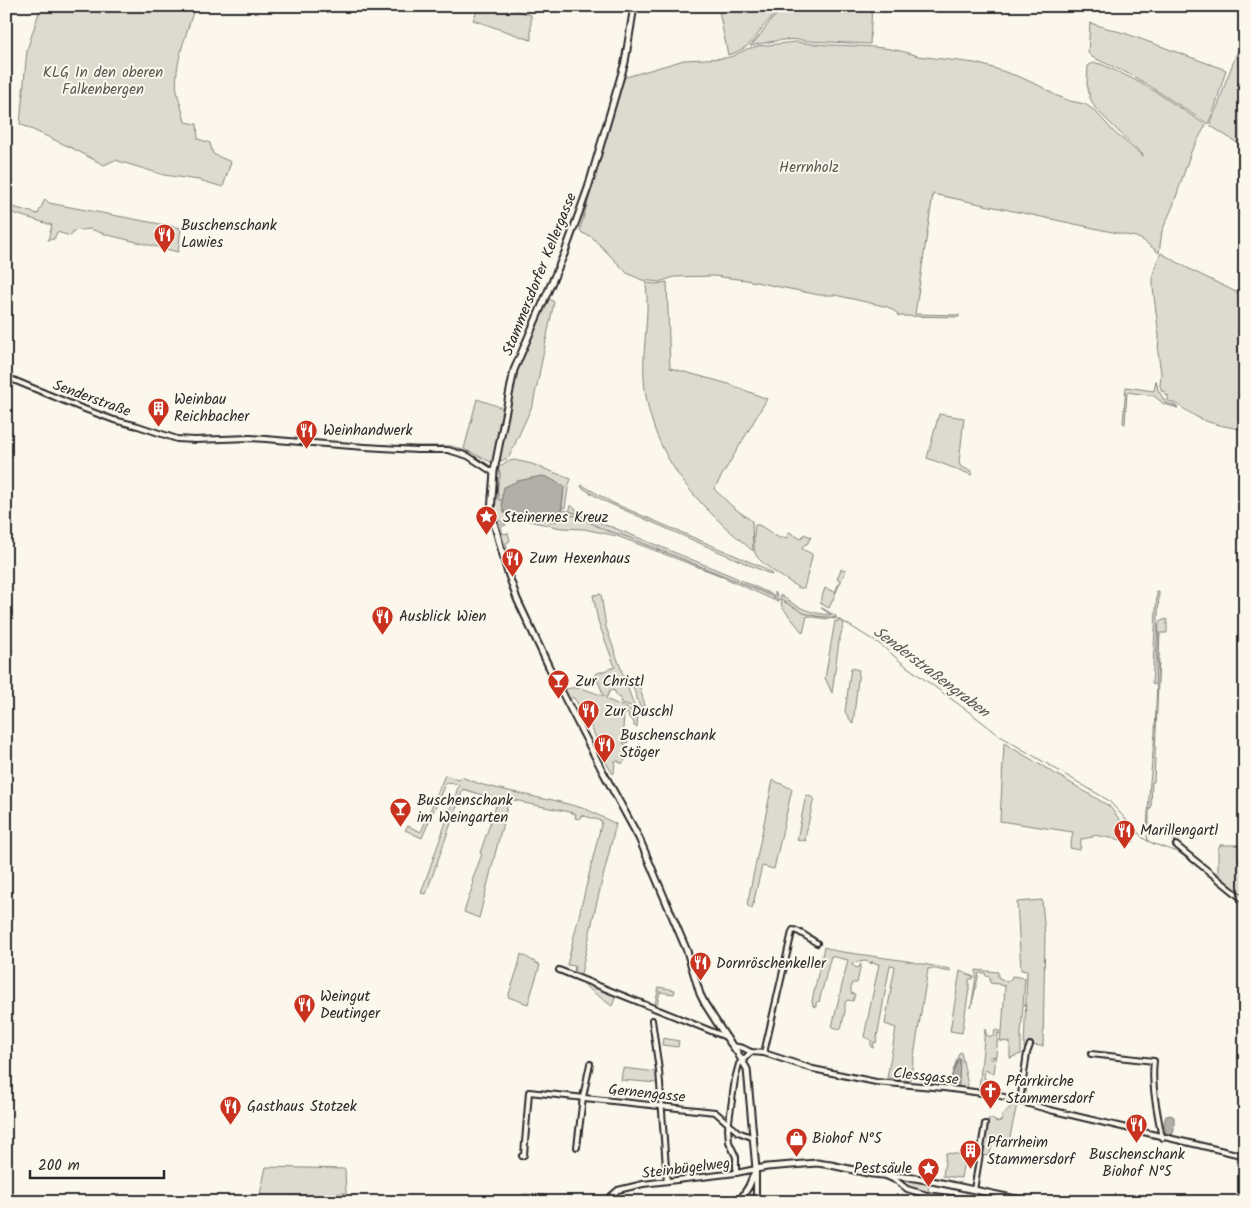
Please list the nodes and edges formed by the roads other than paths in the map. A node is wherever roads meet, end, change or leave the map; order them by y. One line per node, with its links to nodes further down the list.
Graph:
1 (634, 6): 3 (street, Stammersdorfer Kellergasse)
2 (6, 377): 3 (street, Senderstraße)
3 (494, 469): 9 (street, Stammersdorfer Kellergasse)
4 (1176, 845): 5 (street)
5 (1245, 901)
6 (817, 943): 13 (street)
7 (559, 970): 9 (street)
8 (652, 1020): 19 (street)
9 (726, 1038): 10 (street, Stammersdorfer Kellergasse)
10 (734, 1046): 12 (street, Clessgasse); 15 (street, Stammersdorfer Kellergasse)
11 (1030, 1046): 18 (street)
12 (751, 1052): 13 (street, Clessgasse); 15 (street)
13 (764, 1053): 18 (street, Clessgasse)
14 (1091, 1054): 23 (street)
15 (743, 1061): 20 (street); 22 (street, Stammersdorfer Kellergasse)
16 (590, 1064): 17 (street)
17 (583, 1098): 19 (street, Gernengasse); 24 (street); 25 (street, Gernengasse)
18 (1020, 1101): 23 (street, Clessgasse)
19 (661, 1105): 20 (street, Gernengasse); 30 (street)
20 (729, 1124): 22 (street, Gernengasse); 28 (street)
21 (985, 1124): 31 (street)
22 (754, 1138): 27 (street, Stammersdorfer Kellergasse)
23 (1163, 1138): 26 (street, Clessgasse)
24 (577, 1147)
25 (522, 1156)
26 (1245, 1156)
27 (756, 1169): 28 (street, Steinbügelweg); 29 (street); 32 (street); 35 (street)
28 (736, 1173): 30 (street, Steinbügelweg)
29 (884, 1175): 31 (street); 36 (street)
30 (667, 1181): 33 (street, Steinbügelweg)
31 (974, 1190): 37 (street)
32 (739, 1201): 34 (street)
33 (604, 1202)
34 (746, 1202)
35 (756, 1202)
36 (981, 1202)
37 (1030, 1202)

